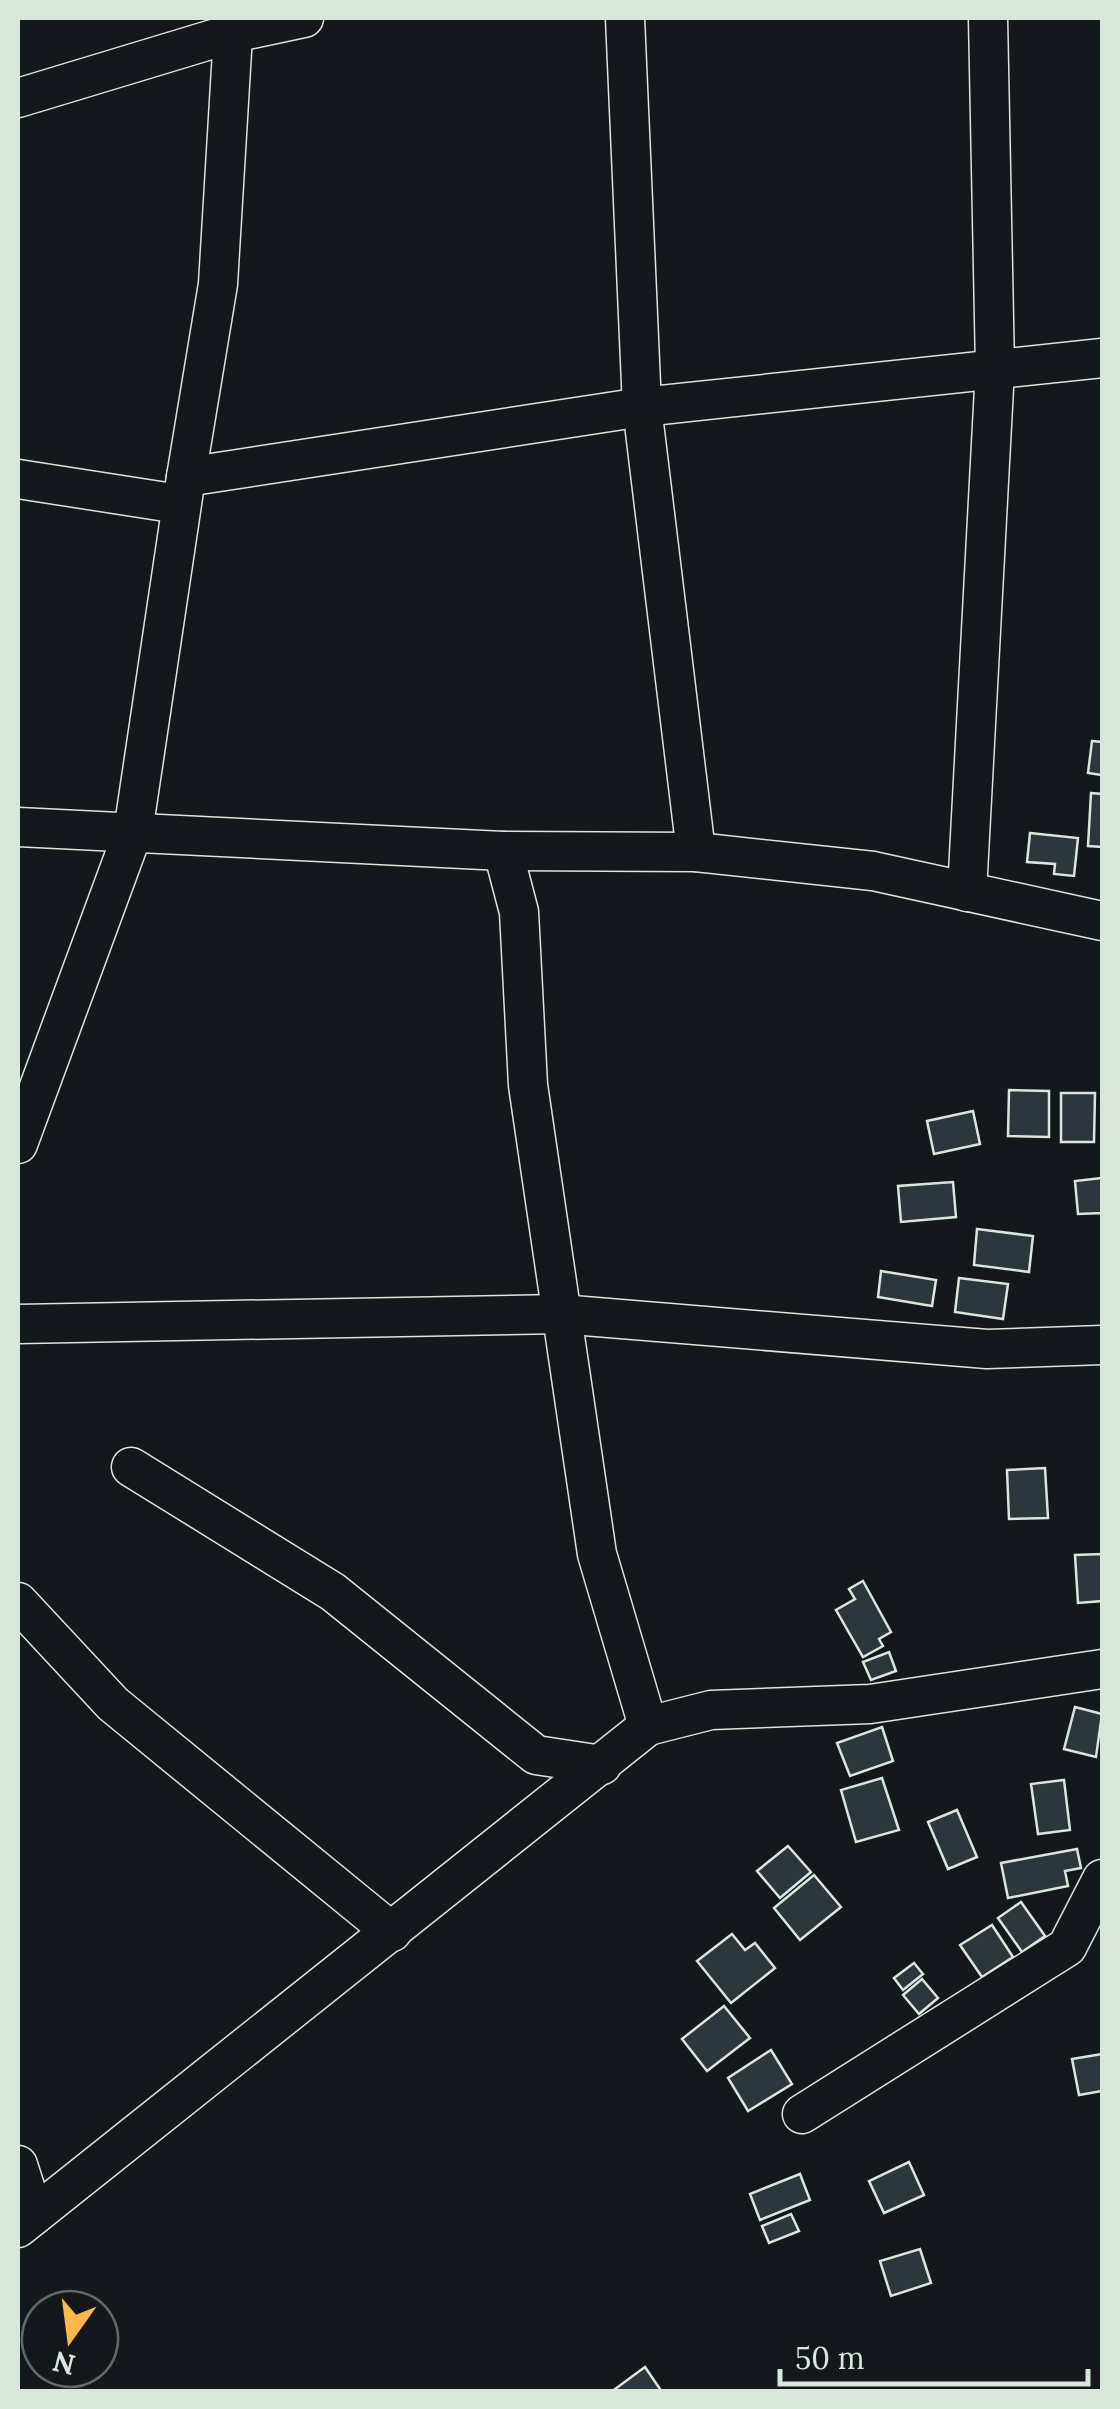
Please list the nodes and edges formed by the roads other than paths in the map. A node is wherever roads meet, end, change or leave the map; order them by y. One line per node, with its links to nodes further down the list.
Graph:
1 (304, 18): 4 (street)
2 (625, 18): 8 (street)
3 (988, 18): 7 (street)
4 (233, 25): 5 (street); 10 (street)
5 (18, 98)
6 (1102, 358): 7 (street)
7 (995, 369): 8 (street); 15 (street)
8 (642, 407): 10 (street); 14 (street)
9 (18, 479): 10 (street)
10 (183, 490): 12 (street)
11 (18, 827): 12 (street)
12 (133, 832): 13 (street); 17 (street)
13 (502, 850): 14 (street); 18 (street)
14 (696, 852): 15 (street)
15 (968, 892): 16 (street)
16 (1102, 921)
17 (18, 1144)
18 (560, 1314): 19 (street); 20 (street); 24 (street)
19 (18, 1324)
20 (1102, 1345)
21 (132, 1467): 25 (street)
22 (18, 1602): 27 (street)
23 (1102, 1669): 24 (street)
24 (648, 1726): 25 (street)
25 (602, 1765): 27 (street)
26 (1102, 1879): 28 (street)
27 (392, 1932): 30 (street)
28 (802, 2114)
29 (18, 2165): 30 (street)
30 (26, 2222)

